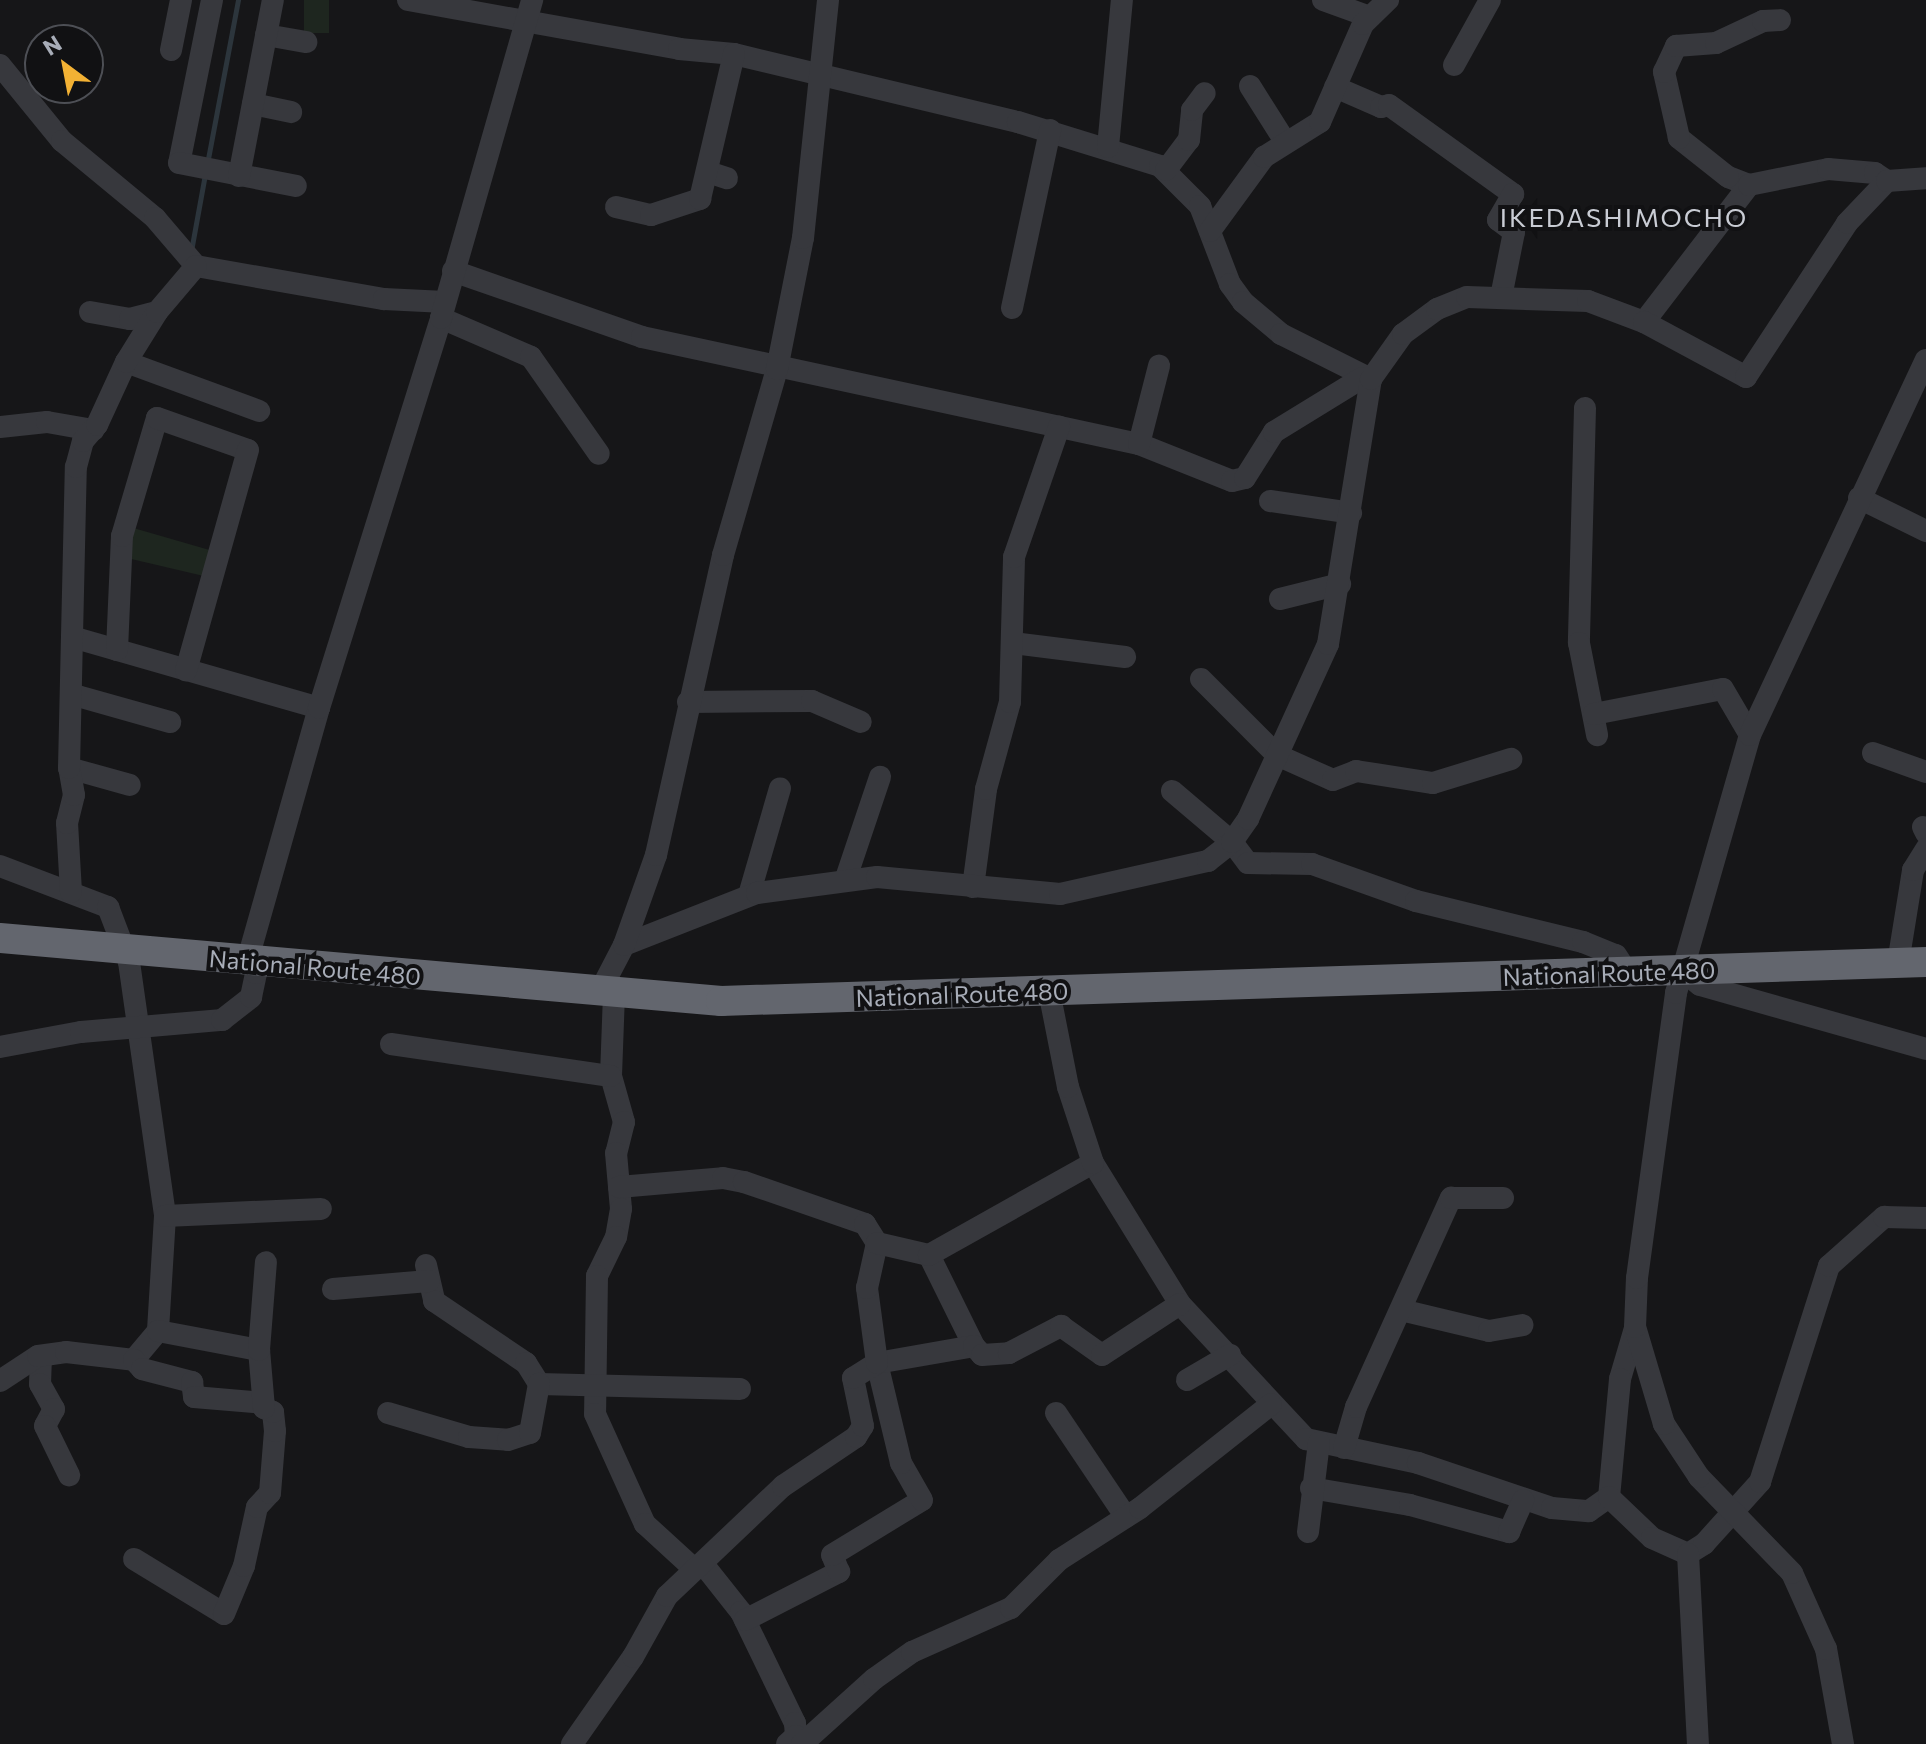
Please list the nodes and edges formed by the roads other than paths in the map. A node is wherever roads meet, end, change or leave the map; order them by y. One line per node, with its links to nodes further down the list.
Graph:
1 (181, 0): 16 (street)
2 (212, 0): 30 (street)
3 (273, 0): 14 (street)
4 (408, 0): 13 (street)
5 (532, 0): 13 (street)
6 (828, 0): 20 (street)
7 (1122, 0): 28 (street)
8 (1323, 0): 11 (street)
9 (1388, 0): 11 (street)
10 (1490, 0): 18 (street)
11 (1370, 17): 22 (street)
12 (1780, 20): 33 (street)
13 (528, 24): 17 (street); 38 (street)
14 (266, 35): 15 (street); 24 (street)
15 (306, 42)
16 (171, 50)
17 (734, 54): 20 (street); 35 (street)
18 (1454, 65)
19 (2, 72): 37 (street)
20 (820, 77): 26 (street); 48 (street)
21 (1250, 86): 27 (street)
22 (1335, 87): 27 (street); 39 (street)
23 (1205, 93): 29 (street)
24 (253, 104): 25 (street); 30 (street)
25 (291, 112)
26 (1050, 130): 28 (street); 40 (street)
27 (1286, 143): 36 (street)
28 (1108, 147): 29 (street)
29 (1166, 170): 36 (street)
30 (239, 176): 34 (street)
31 (1926, 178): 32 (street)
32 (1887, 181): 33 (street); 44 (street)
33 (1749, 185): 44 (street)
34 (296, 186)
35 (616, 207)
36 (1210, 231): 49 (street)
37 (196, 266): 41 (street); 43 (street)
38 (453, 271): 41 (street); 48 (street)
39 (1501, 297): 44 (street); 49 (street)
40 (1012, 308)
41 (443, 310): 56 (street); 71 (street)
42 (90, 312): 43 (street)
43 (157, 312): 46 (street)
44 (1644, 322)
45 (1926, 360): 57 (street)
46 (126, 362): 51 (street); 54 (street)
47 (1159, 366): 55 (street)
48 (777, 369): 53 (street); 70 (street)
49 (1367, 379): 55 (street); 59 (street)
50 (1585, 408): 74 (street)
51 (259, 411)
52 (0, 426): 54 (street)
53 (1059, 427): 55 (street); 64 (street)
54 (93, 430): 63 (street)
55 (1139, 444)
56 (599, 454)
57 (1859, 498): 60 (street); 74 (street)
58 (1270, 501): 59 (street)
59 (1351, 513): 61 (street)
60 (1926, 531)
61 (1340, 584): 62 (street); 76 (street)
62 (1280, 599)
63 (72, 637): 65 (street); 69 (street)
64 (1013, 643): 66 (street); 88 (street)
65 (117, 650): 67 (street); 67 (street)
66 (1125, 657)
67 (186, 670): 71 (street)
68 (1201, 679): 76 (street)
69 (74, 695): 72 (street); 79 (street)
70 (688, 702): 73 (street); 92 (street)
71 (319, 708): 94 (street)
72 (170, 722)
73 (861, 722)
74 (1750, 735): 96 (street)
75 (1873, 753): 78 (street)
76 (1277, 755): 77 (street); 85 (street)
77 (1511, 759)
78 (1918, 763)
79 (69, 768): 81 (street); 89 (street)
80 (880, 777): 87 (street)
81 (130, 785)
82 (780, 788): 90 (street)
83 (1172, 791): 85 (street)
84 (1925, 836): 95 (street)
85 (1232, 842): 88 (street); 97 (street)
86 (0, 866): 89 (street)
87 (845, 881): 88 (street); 90 (street)
88 (973, 887)
89 (71, 892): 93 (street)
90 (749, 895): 92 (street)
91 (0, 938): 93 (highway, National Route 480)
92 (624, 945): 99 (street)
93 (125, 949): 94 (highway, National Route 480); 100 (street)
94 (251, 961): 99 (highway, National Route 480); 100 (street)
95 (1912, 962): 96 (highway, National Route 480)
96 (1682, 970): 97 (highway, National Route 480); 103 (street); 118 (street)
97 (1627, 972): 98 (highway, National Route 480)
98 (1049, 991): 99 (highway, National Route 480); 105 (street)
99 (606, 994): 104 (street)
100 (141, 1028): 102 (street); 109 (street)
101 (391, 1044): 104 (street)
102 (0, 1047)
103 (1926, 1049)
104 (611, 1076): 106 (street)
105 (1093, 1163): 112 (street); 115 (street)
106 (619, 1187): 111 (street); 129 (street)
107 (1503, 1198): 116 (street)
108 (321, 1209): 109 (street)
109 (165, 1216): 119 (street)
110 (1926, 1218): 143 (street)
111 (877, 1243): 112 (street); 125 (street)
112 (929, 1255): 120 (street)
113 (266, 1262): 121 (street)
114 (333, 1289): 128 (street)
115 (1180, 1304): 120 (street); 122 (street)
116 (1401, 1310): 117 (street); 138 (street)
117 (1522, 1325)
118 (1635, 1327): 141 (street); 143 (street)
119 (158, 1331): 121 (street); 124 (street)
120 (974, 1346): 125 (street)
121 (259, 1350): 131 (street)
122 (1230, 1355): 126 (street); 132 (street)
123 (41, 1356): 124 (street); 127 (street); 139 (street)
124 (134, 1360): 131 (street)
125 (877, 1363): 135 (street); 136 (street)
126 (1187, 1380)
127 (0, 1381)
128 (539, 1384): 129 (street); 133 (street)
129 (592, 1387): 130 (street); 148 (street)
130 (740, 1389)
131 (264, 1403): 147 (street)
132 (1271, 1404): 137 (street); 144 (street)
133 (388, 1413)
134 (1056, 1413): 144 (street)
135 (893, 1428): 136 (street); 149 (street)
136 (859, 1433): 148 (street)
137 (1319, 1443): 138 (street); 140 (street)
138 (1344, 1448): 142 (street)
139 (69, 1475)
140 (1311, 1488): 142 (street); 145 (street)
141 (1609, 1497): 142 (street); 146 (street)
142 (1523, 1500)
143 (1732, 1510): 146 (street); 154 (street)
144 (1126, 1517): 152 (street)
145 (1308, 1532)
146 (1688, 1554): 153 (street)
147 (134, 1559)
148 (698, 1566): 149 (street); 150 (street)
149 (745, 1620): 151 (street)
150 (572, 1744)
151 (787, 1744)
152 (802, 1744)
153 (1698, 1744)
154 (1843, 1744)

